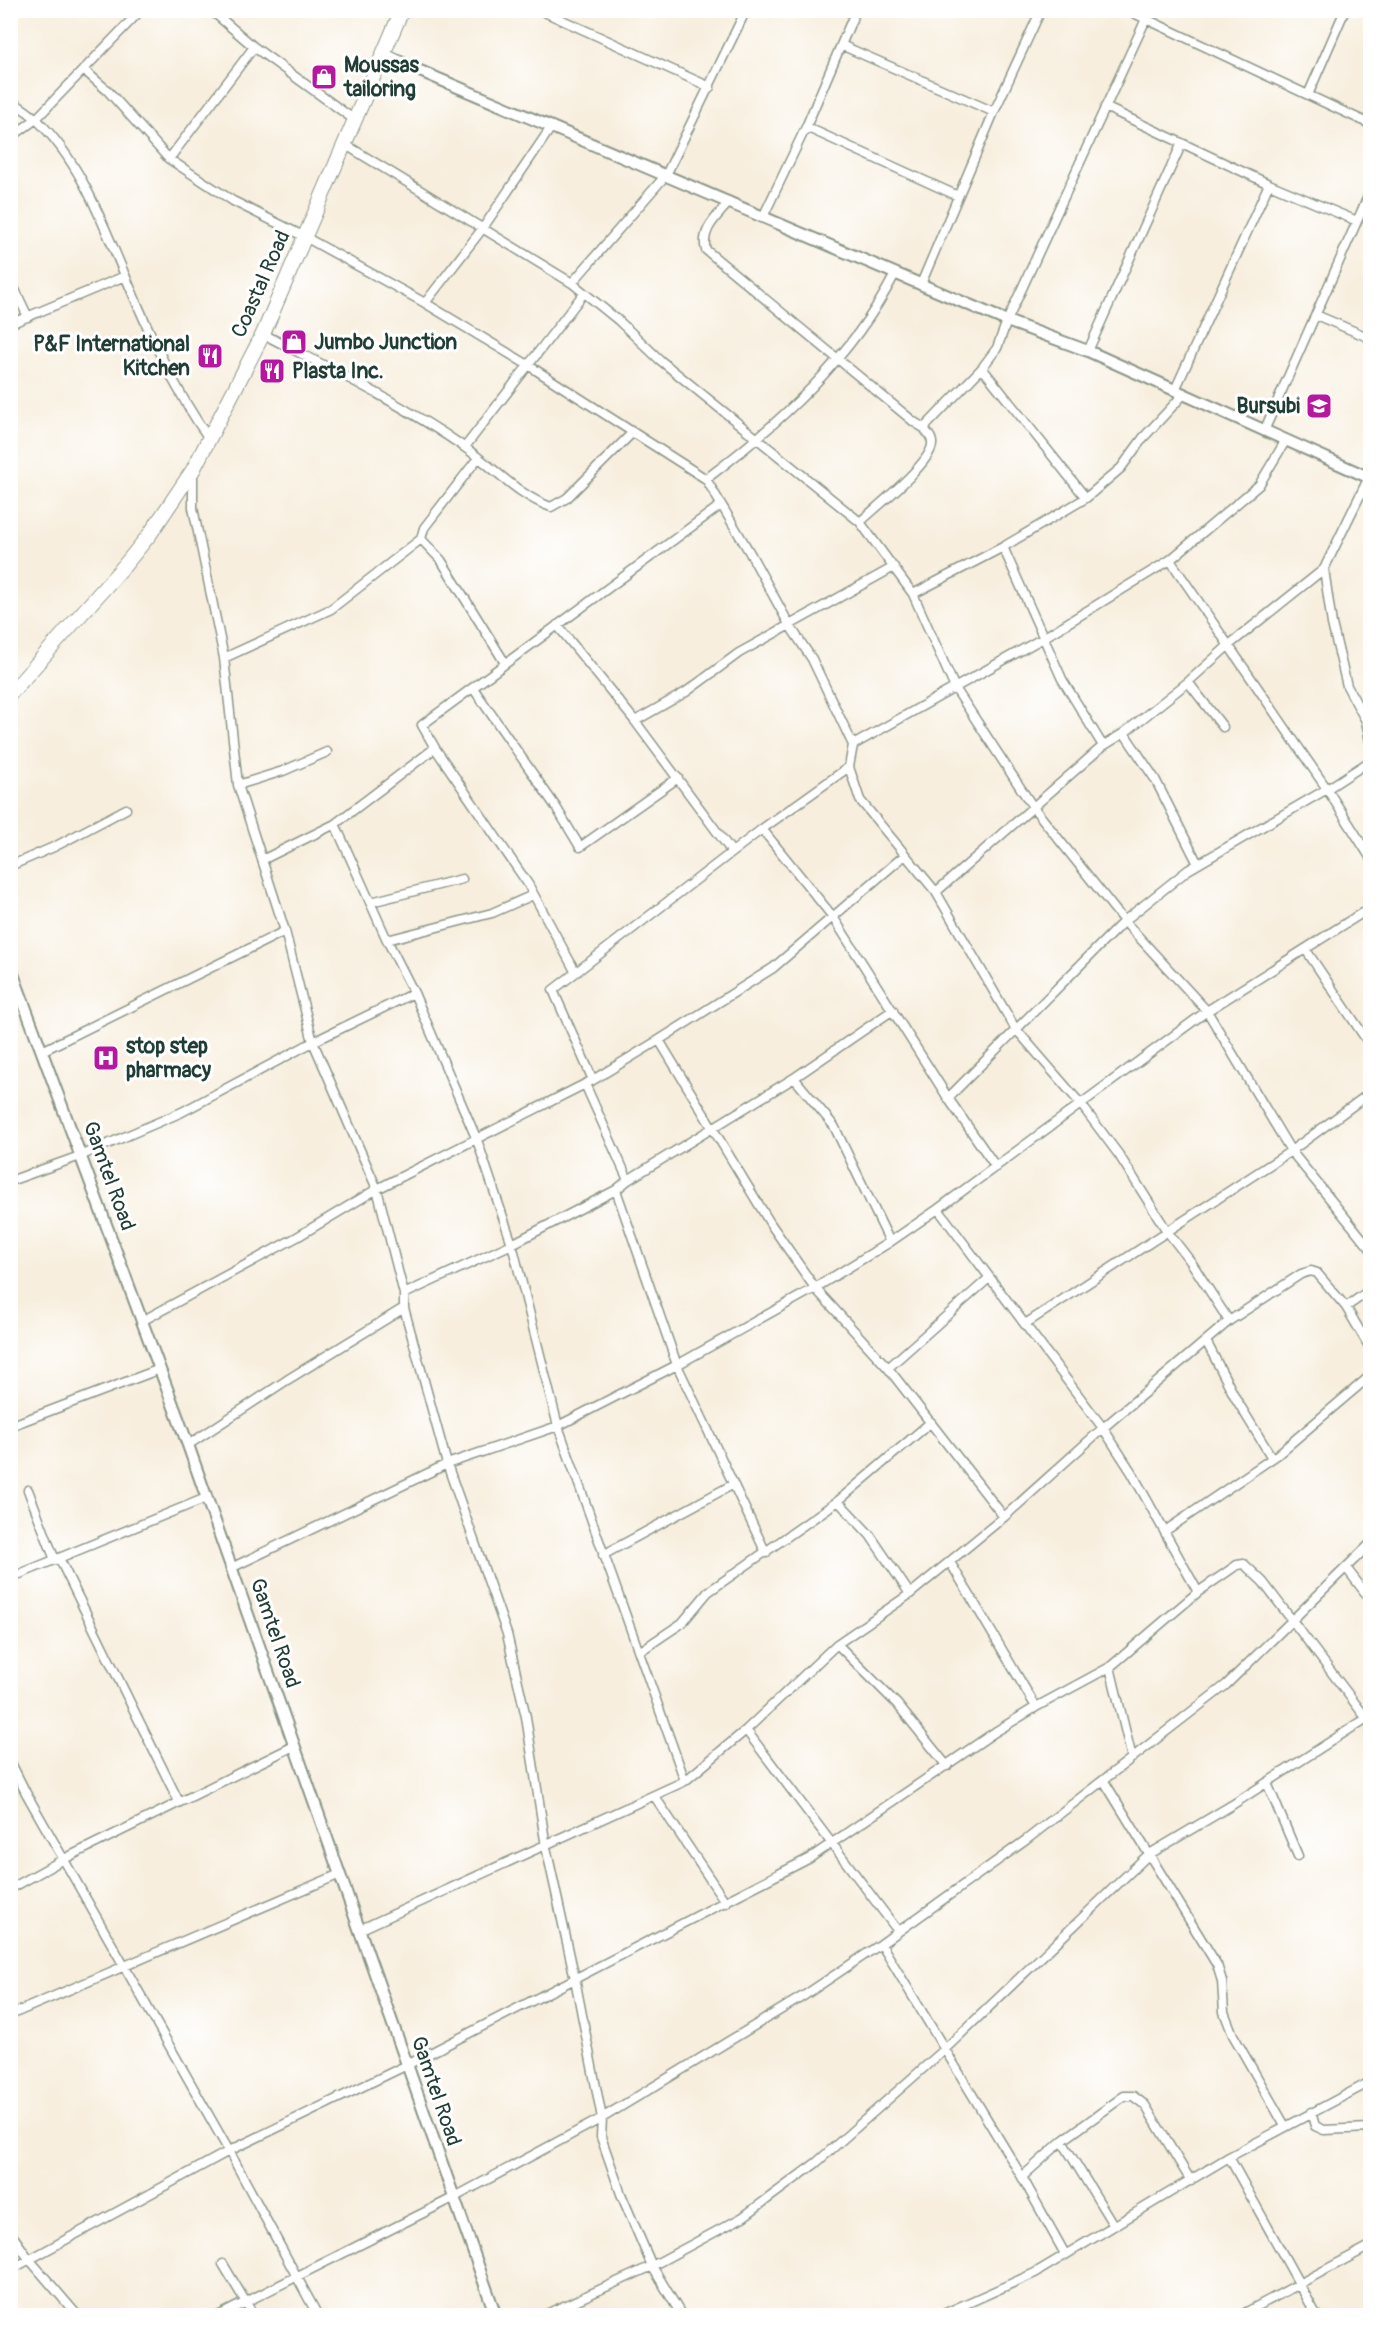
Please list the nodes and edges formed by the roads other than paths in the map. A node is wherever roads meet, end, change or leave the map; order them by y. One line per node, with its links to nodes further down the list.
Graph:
1 (141, 10): 14 (street)
2 (211, 10): 12 (street)
3 (402, 10): 13 (main road, Coastal Road)
4 (540, 10): 15 (street)
5 (746, 10): 15 (street)
6 (856, 10): 11 (street)
7 (1041, 10): 19 (street)
8 (1127, 10): 10 (street)
9 (1344, 11): 16 (street)
10 (1146, 19): 16 (street); 18 (street)
11 (842, 45): 19 (street); 24 (street)
12 (254, 47): 21 (street); 28 (street)
13 (383, 53): 21 (main road, Coastal Road); 23 (street)
14 (84, 70): 20 (street); 28 (street)
15 (710, 87): 29 (street)
16 (1308, 94): 22 (street)
17 (10, 100): 20 (street)
18 (1105, 107): 26 (street); 47 (street)
19 (994, 112): 32 (street)
20 (36, 118): 25 (street); 39 (street)
21 (356, 121): 27 (main road, Coastal Road)
22 (1371, 124)
23 (552, 126): 29 (street); 36 (street)
24 (806, 127): 32 (street); 34 (street)
25 (10, 138)
26 (1182, 143): 30 (street); 51 (street)
27 (346, 145): 36 (street); 37 (main road, Coastal Road)
28 (169, 159): 37 (street)
29 (666, 175): 33 (street); 41 (street)
30 (1269, 184): 35 (street); 55 (street)
31 (1371, 192): 35 (street)
32 (958, 195): 42 (street)
33 (729, 202): 34 (street); 52 (street)
34 (763, 217): 38 (street)
35 (1357, 221): 45 (street)
36 (483, 228): 41 (street); 44 (street)
37 (305, 237): 44 (street); 49 (main road, Coastal Road)
38 (896, 274): 42 (street); 52 (street)
39 (125, 276): 46 (street); 60 (street)
40 (10, 279): 46 (street)
41 (572, 283): 43 (street)
42 (921, 284): 47 (street)
43 (584, 293): 53 (street); 59 (street)
44 (425, 303): 53 (street)
45 (1316, 315): 50 (street); 57 (street)
46 (28, 317): 48 (street)
47 (1007, 321): 51 (street); 54 (street)
48 (10, 324)
49 (263, 334): 60 (main road, Coastal Road); 62 (street)
50 (1371, 338)
51 (1088, 351): 55 (street)
52 (840, 360): 56 (street); 59 (street)
53 (528, 365): 58 (street); 62 (street)
54 (982, 368): 56 (street); 67 (street)
55 (1179, 393): 57 (street); 67 (street)
56 (924, 428): 69 (street)
57 (1264, 431): 61 (street)
58 (632, 433): 63 (street); 66 (street)
59 (760, 439): 66 (street); 69 (street)
60 (210, 440): 64 (main road, Coastal Road)
61 (1286, 440): 65 (street); 72 (street)
62 (465, 447): 63 (street)
63 (478, 458): 70 (street)
64 (194, 470): 80 (street); 85 (main road, Coastal Road)
65 (1370, 477): 74 (street)
66 (706, 479): 68 (street)
67 (1086, 498): 71 (street)
68 (721, 505): 76 (street); 77 (street)
69 (860, 522): 73 (street)
70 (421, 539): 80 (street); 81 (street)
71 (1003, 547): 75 (street); 78 (street)
72 (1170, 560): 78 (street); 79 (street)
73 (894, 567): 75 (street); 77 (street)
74 (1324, 569): 79 (street); 88 (street)
75 (913, 594): 84 (street)
76 (556, 625): 81 (street); 87 (street)
77 (790, 626): 87 (street); 92 (street)
78 (1042, 638): 84 (street); 93 (street)
79 (1229, 645): 82 (street); 100 (street)
80 (224, 658): 99 (street)
81 (505, 663): 83 (street)
82 (1188, 682): 89 (street); 90 (street)
83 (473, 688): 94 (street); 98 (street)
84 (955, 688): 92 (street); 101 (street)
85 (10, 694)
86 (1371, 712): 88 (street)
87 (635, 721): 98 (street)
88 (1366, 721): 91 (street)
89 (1222, 727)
90 (1124, 733): 93 (street); 109 (street)
91 (1371, 741)
92 (853, 745): 97 (street)
93 (1103, 746): 101 (street)
94 (435, 748): 103 (street); 113 (street)
95 (327, 752): 99 (street)
96 (1371, 761): 100 (street)
97 (849, 767): 104 (street); 106 (street)
98 (678, 778): 105 (street)
99 (238, 785): 108 (street)
100 (1327, 789): 107 (street); 109 (street)
101 (1033, 807): 112 (street); 117 (street)
102 (126, 810): 110 (street)
103 (335, 824): 108 (street); 114 (street)
104 (762, 829): 105 (street); 116 (street)
105 (732, 852): 122 (street)
106 (905, 855): 112 (street); 116 (street)
107 (1371, 857)
108 (262, 860): 118 (street)
109 (1198, 864): 117 (street)
110 (10, 866)
111 (462, 879): 114 (street)
112 (936, 892): 126 (street)
113 (533, 896): 119 (street); 122 (street)
114 (371, 902): 119 (street)
115 (1371, 908): 120 (street)
116 (832, 917): 124 (street); 127 (street)
117 (1124, 921): 125 (street); 126 (street)
118 (285, 931): 128 (street); 130 (street)
119 (387, 940): 123 (street)
120 (1306, 950): 125 (street); 129 (street)
121 (10, 966): 130 (street, Gamtel Road)
122 (575, 971): 132 (street)
123 (414, 993): 128 (street); 137 (street)
124 (893, 1010): 131 (street); 134 (street)
125 (1207, 1011): 135 (street); 138 (street)
126 (1015, 1028): 134 (street); 135 (street)
127 (660, 1040): 132 (street); 136 (street)
128 (313, 1042): 139 (street); 143 (street)
129 (1371, 1045)
130 (42, 1051): 139 (street, Gamtel Road)
131 (794, 1078): 136 (street); 147 (street)
132 (589, 1082): 137 (street); 142 (street)
133 (1371, 1093): 138 (street)
134 (948, 1098): 140 (street)
135 (1080, 1103): 140 (street); 146 (street)
136 (711, 1128): 142 (street); 151 (street)
137 (477, 1140): 143 (street); 148 (street)
138 (1291, 1151): 146 (street); 149 (street)
139 (80, 1156): 141 (street); 156 (street, Gamtel Road)
140 (996, 1167): 145 (street)
141 (10, 1180)
142 (628, 1180): 144 (street)
143 (377, 1189): 153 (street); 156 (street)
144 (616, 1190): 148 (street); 161 (street)
145 (938, 1209): 147 (street); 150 (street)
146 (1167, 1231): 157 (street); 158 (street)
147 (890, 1242): 151 (street)
148 (512, 1244): 153 (street); 167 (street)
149 (1371, 1248)
150 (989, 1278): 158 (street); 162 (street)
151 (815, 1288): 161 (street); 162 (street)
152 (1371, 1290): 154 (street)
153 (404, 1294): 155 (street)
154 (1346, 1307): 157 (street); 160 (street)
155 (404, 1308): 169 (street); 171 (street)
156 (142, 1321): 163 (street, Gamtel Road)
157 (1229, 1321): 159 (street)
158 (1025, 1324): 168 (street)
159 (1206, 1341): 168 (street); 170 (street)
160 (1371, 1348)
161 (677, 1365): 167 (street); 172 (street)
162 (888, 1368): 165 (street)
163 (160, 1369): 166 (street); 169 (street, Gamtel Road)
164 (1371, 1376): 170 (street)
165 (931, 1422): 175 (street); 176 (street)
166 (10, 1426)
167 (558, 1426): 171 (street); 180 (street)
168 (1103, 1428): 176 (street); 177 (street)
169 (188, 1445): 174 (street, Gamtel Road)
170 (1272, 1458): 177 (street)
171 (447, 1464): 183 (street); 206 (street)
172 (732, 1485): 179 (street); 180 (street)
173 (28, 1490): 181 (street)
174 (206, 1498): 181 (street); 183 (street, Gamtel Road)
175 (838, 1501): 179 (street); 187 (street)
176 (1004, 1517): 182 (street)
177 (1166, 1532): 186 (street)
178 (1371, 1544): 184 (street)
179 (766, 1553): 191 (street)
180 (603, 1555): 191 (street)
181 (57, 1559): 185 (street); 204 (street)
182 (950, 1562): 187 (street); 193 (street)
183 (231, 1568): 196 (street, Gamtel Road)
184 (1347, 1569): 188 (street); 189 (street)
185 (10, 1578)
186 (1198, 1592): 189 (street); 192 (street)
187 (910, 1594): 190 (street)
188 (1371, 1599)
189 (1294, 1621): 194 (street); 197 (street)
190 (837, 1644): 195 (street); 199 (street)
191 (639, 1652): 200 (street)
192 (1110, 1667): 193 (street); 197 (street)
193 (1036, 1707): 199 (street)
194 (1369, 1720): 202 (street)
195 (746, 1730): 200 (street); 205 (street)
196 (294, 1746): 204 (street); 210 (street, Gamtel Road)
197 (1132, 1758): 201 (street)
198 (10, 1761): 209 (street)
199 (947, 1766): 205 (street)
200 (685, 1781): 203 (street)
201 (1104, 1781): 207 (street); 214 (street)
202 (1267, 1783): 207 (street); 208 (street)
203 (655, 1797): 206 (street); 212 (street)
204 (179, 1802): 209 (street)
205 (832, 1842): 212 (street); 214 (street)
206 (546, 1847): 213 (street); 217 (street)
207 (1148, 1855): 219 (street); 224 (street)
208 (1299, 1856)
209 (64, 1859): 211 (street); 216 (street)
210 (340, 1874): 213 (street, Gamtel Road); 216 (street)
211 (10, 1889)
212 (726, 1903): 217 (street)
213 (359, 1930): 220 (street, Gamtel Road)
214 (898, 1931): 215 (street)
215 (881, 1944): 219 (street); 223 (street)
216 (125, 1966): 218 (street); 227 (street)
217 (575, 1978): 220 (street); 223 (street)
218 (10, 2014)
219 (945, 2049): 229 (street); 238 (street)
220 (407, 2066): 227 (street); 231 (street, Gamtel Road)
221 (1371, 2082): 222 (street)
222 (1311, 2112): 224 (street); 225 (street)
223 (602, 2118): 231 (street); 238 (street)
224 (1285, 2126): 228 (street)
225 (1371, 2128)
226 (1062, 2141): 229 (street); 230 (street); 232 (street)
227 (229, 2151): 236 (street); 240 (street)
228 (1229, 2157): 230 (street); 241 (street)
229 (1022, 2177): 235 (street)
230 (1191, 2181): 232 (street)
231 (453, 2198): 240 (street); 247 (street, Gamtel Road)
232 (1114, 2226): 235 (street)
233 (10, 2232): 236 (street)
234 (1371, 2246): 241 (street)
235 (1065, 2254): 250 (street)
236 (30, 2259): 239 (street); 243 (street)
237 (223, 2264): 242 (street)
238 (652, 2266): 248 (street); 249 (street)
239 (10, 2270)
240 (296, 2276): 242 (street); 246 (street)
241 (1299, 2285): 251 (street); 252 (street)
242 (247, 2301): 244 (street); 245 (street)
243 (78, 2316)
244 (218, 2316)
245 (254, 2316)
246 (318, 2316)
247 (496, 2316)
248 (542, 2316)
249 (682, 2316)
250 (939, 2316)
251 (1239, 2316)
252 (1317, 2316)

